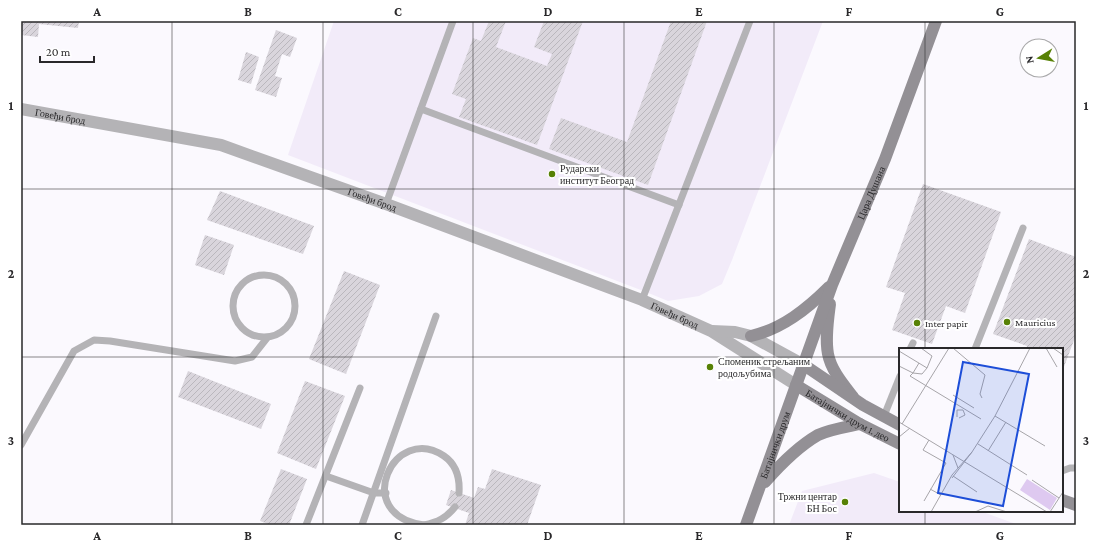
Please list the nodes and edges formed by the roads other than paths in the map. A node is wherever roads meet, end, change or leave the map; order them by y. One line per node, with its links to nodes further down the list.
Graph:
1 (454, 21): 5 (lane)
2 (750, 21): 7 (lane)
3 (936, 21): 9 (main road, Цара Душана)
4 (21, 109): 6 (street, Говеђи брод)
5 (421, 109): 6 (lane); 7 (lane)
6 (386, 204): 10 (street, Говеђи брод)
7 (679, 205): 10 (lane)
8 (1023, 228): 15 (lane)
9 (832, 285): 13 (main road); 16 (main road, Цара Душана); 20 (main road)
10 (642, 300): 12 (street, Говеђи брод)
11 (436, 316): 30 (lane)
12 (711, 331): 13 (street); 18 (street)
13 (751, 336): 16 (street)
14 (267, 338): 14 (lane); 25 (lane)
15 (975, 348)
16 (804, 365): 18 (main road, Батајнички друм); 20 (main road, Батајнички друм 1. део)
17 (899, 378): 21 (lane)
18 (796, 385): 22 (main road, Батајнички друм 1. део); 29 (main road, Батајнички друм)
19 (360, 388): 28 (lane)
20 (853, 397): 21 (main road, Батајнички друм 1. део)
21 (884, 416): 23 (main road, Батајнички друм 1. део)
22 (860, 424): 24 (main road, Батајнички друм 1. део); 29 (main road)
23 (899, 424)
24 (899, 444)
25 (21, 445)
26 (1076, 468): 27 (lane)
27 (1063, 471)
28 (326, 476): 30 (lane); 36 (lane)
29 (760, 490): 39 (main road, Батајнички друм)
30 (374, 493): 31 (lane); 37 (lane)
31 (386, 493): 32 (lane); 38 (lane)
32 (459, 493)
33 (1063, 500): 34 (main road)
34 (1076, 505)
35 (455, 508): 38 (lane)
36 (306, 525)
37 (362, 525)
38 (424, 525)
39 (746, 525)

